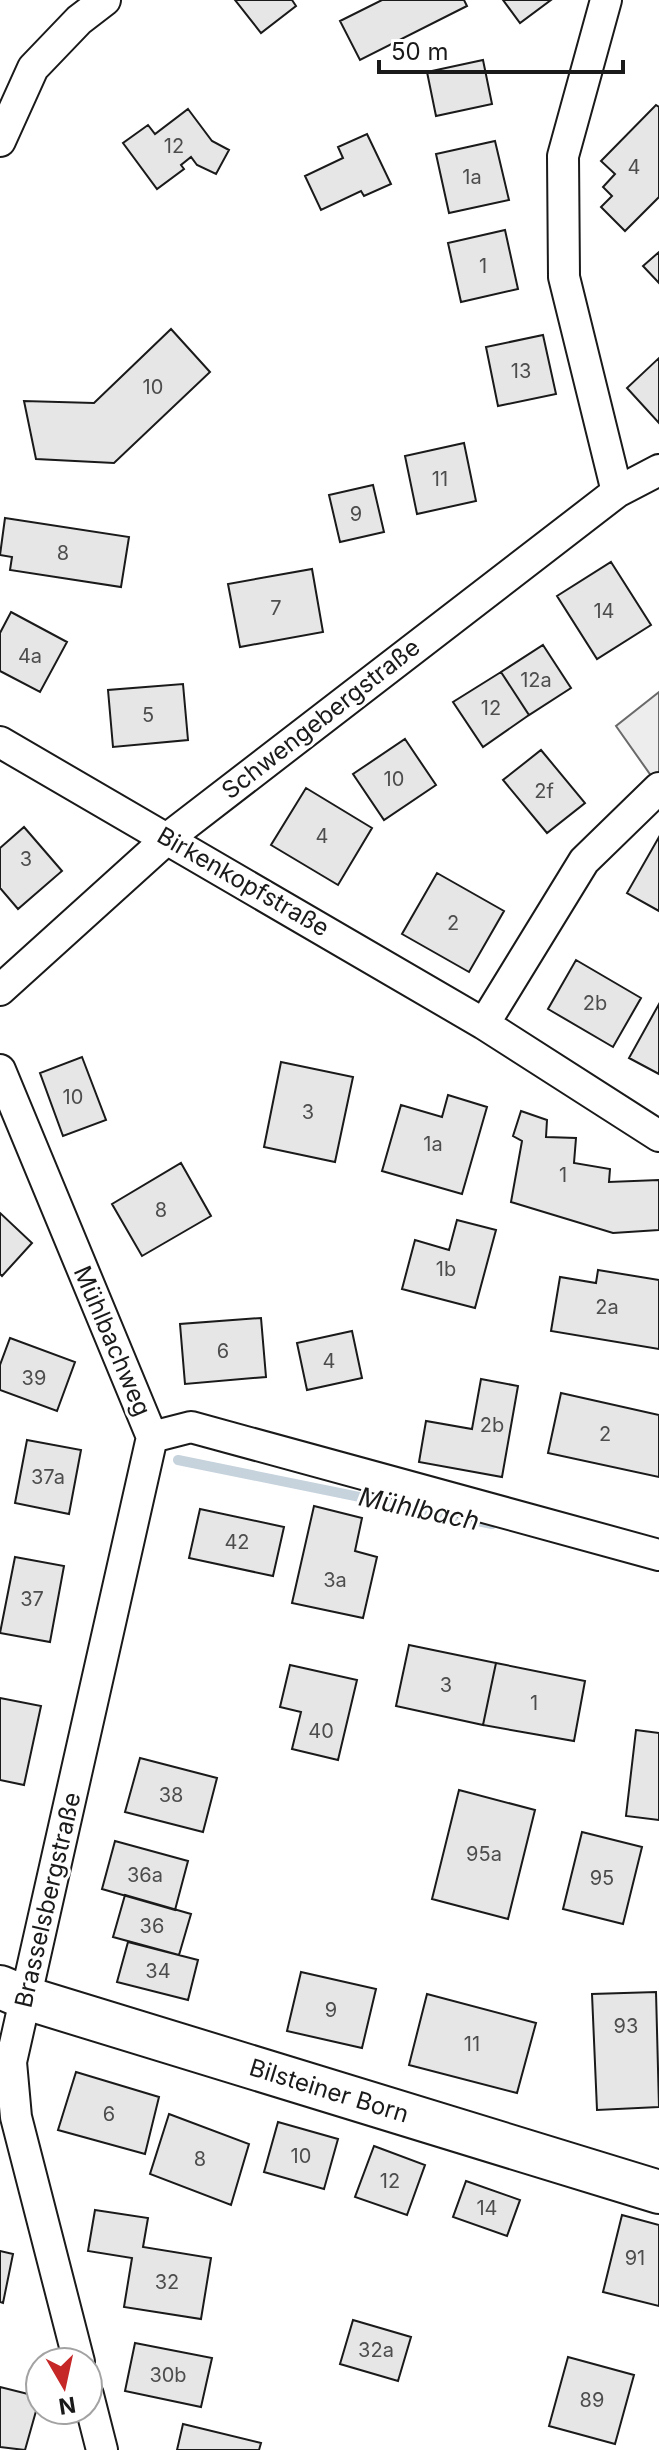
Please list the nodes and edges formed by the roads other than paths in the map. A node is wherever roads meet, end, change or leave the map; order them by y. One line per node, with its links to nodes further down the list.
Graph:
1 (105, 0): 3 (street)
2 (606, 0): 5 (street)
3 (0, 141)
4 (659, 470): 5 (street, Schwengebergstraße)
5 (617, 492): 8 (street, Schwengebergstraße)
6 (0, 742): 8 (street, Birkenkopfstraße)
7 (659, 788): 10 (street)
8 (168, 838): 9 (street, Schwengebergstraße); 10 (street, Birkenkopfstraße)
9 (0, 990)
10 (484, 1024): 12 (street, Birkenkopfstraße)
11 (0, 1070): 13 (street, Mühlbachweg)
12 (659, 1136)
13 (152, 1437): 14 (street, Mühlbachweg); 15 (street, Brasselsbergstraße)
14 (659, 1555)
15 (13, 1992): 16 (street, Bilsteiner Born); 17 (street, Brasselsbergstraße)
16 (659, 2192)
17 (75, 2346)
18 (96, 2426): 19 (street)
19 (102, 2450)

